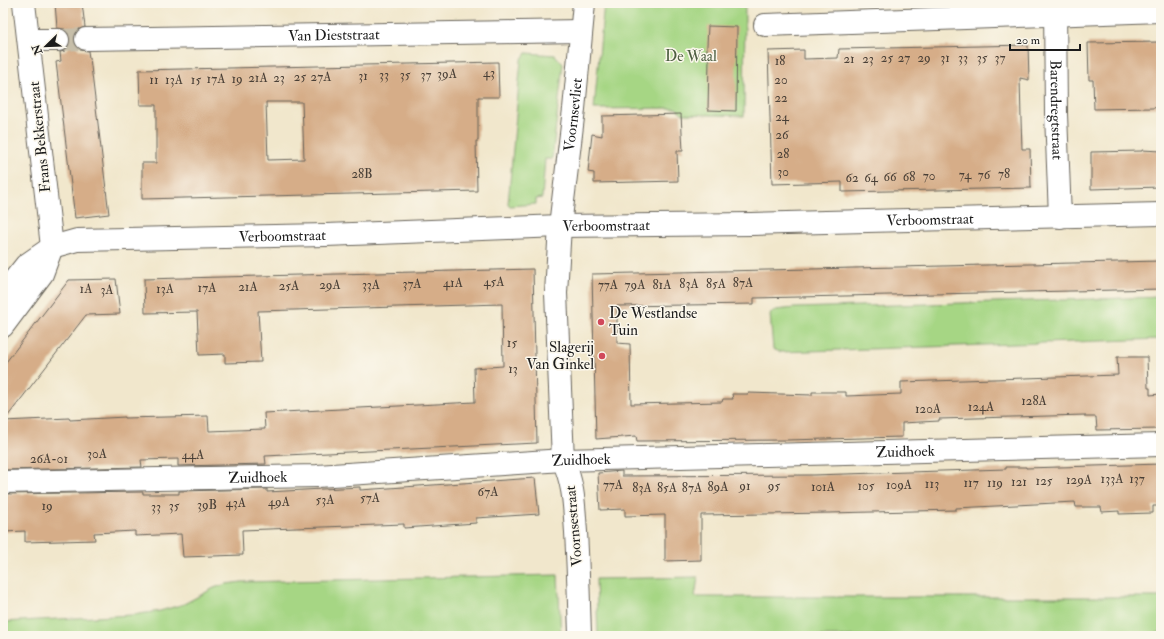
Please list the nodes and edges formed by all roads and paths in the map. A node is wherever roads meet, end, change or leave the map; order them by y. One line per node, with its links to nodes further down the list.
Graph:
1 (24, 3): 8 (street, Frans Bekkerstraat)
2 (584, 3): 6 (street, Voornsevliet)
3 (1055, 9): 4 (street); 5 (street); 11 (street, Barendregtstraat)
4 (1161, 11)
5 (765, 25)
6 (581, 31): 7 (street, Van Dieststraat); 12 (street, Voornsevliet)
7 (86, 39)
8 (29, 40): 9 (street); 13 (street, Frans Bekkerstraat)
9 (58, 40)
10 (1161, 214): 11 (street, Verboomstraat)
11 (1060, 217): 12 (street, Verboomstraat)
12 (560, 226): 13 (street, Verboomstraat); 17 (street, Voornsestraat)
13 (52, 247): 14 (street); 15 (street, Frans Bekkerstraat)
14 (3, 294)
15 (3, 326)
16 (1161, 445): 17 (street, Zuidhoek)
17 (563, 460): 18 (street, Zuidhoek); 19 (street, Voornsestraat)
18 (3, 482)
19 (580, 636)

